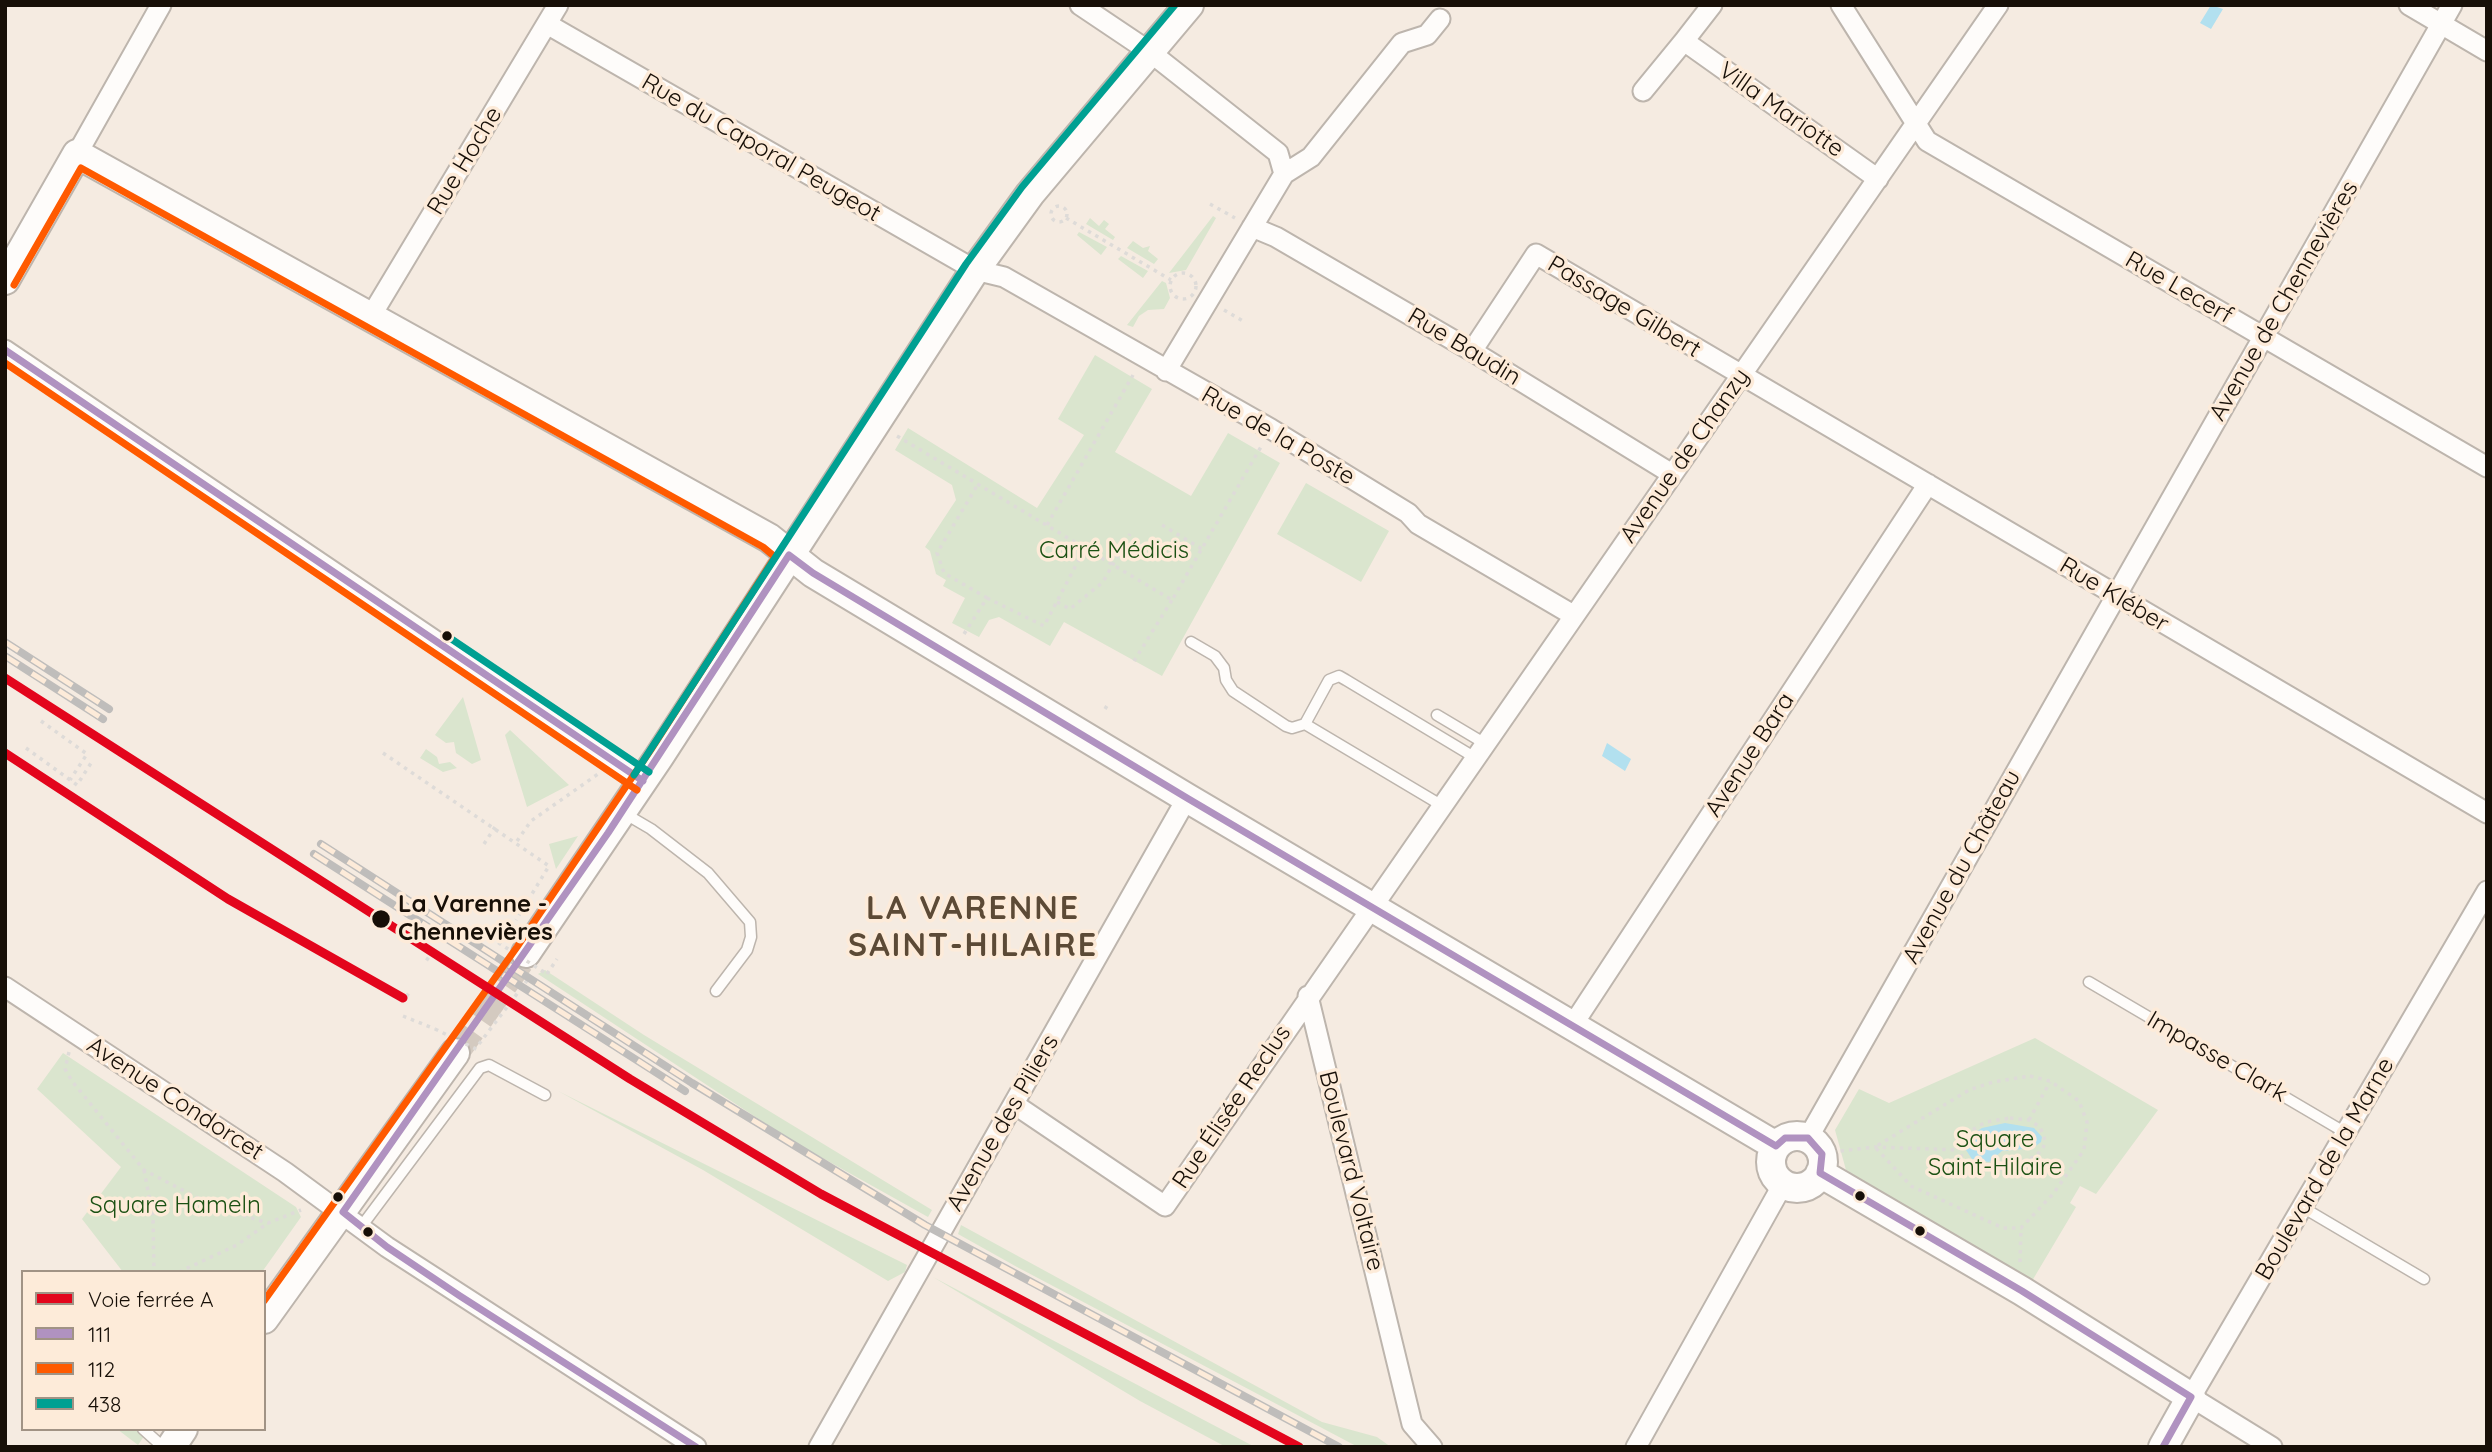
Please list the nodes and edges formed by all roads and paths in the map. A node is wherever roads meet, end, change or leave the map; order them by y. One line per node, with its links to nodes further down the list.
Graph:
1 (161, 5): 18 (street)
2 (558, 5): 11 (street, Rue Hoche)
3 (1080, 5): 15 (street)
4 (1189, 5): 15 (street)
5 (1712, 5): 13 (street)
6 (1841, 5): 17 (street, Rue Lecerf)
7 (1998, 5): 17 (street, Avenue de Chanzy)
8 (2409, 5): 12 (street)
9 (2452, 5): 12 (street, Avenue de Chennevières)
10 (1440, 19): 19 (street)
11 (547, 24): 24 (street, Rue du Caporal Peugeot); 27 (street, Rue Hoche)
12 (2441, 24): 14 (street); 28 (street, Avenue de Chennevières)
13 (1684, 41): 16 (street); 20 (street, Villa Mariotte)
14 (2487, 51)
15 (1150, 52): 19 (street); 24 (street)
16 (1643, 91)
17 (1914, 124): 20 (street, Avenue de Chanzy); 28 (street, Rue Lecerf)
18 (77, 154): 25 (street); 27 (street)
19 (1284, 174): 23 (street)
20 (1878, 179): 33 (street, Avenue de Chanzy)
21 (1210, 204): 23 (path)
22 (1066, 218): 22 (path); 26 (path)
23 (1252, 227): 30 (street, Rue Baudin); 31 (street)
24 (975, 270): 31 (street, Rue de la Poste); 45 (street)
25 (5, 280)
26 (1171, 280): 26 (path)
27 (371, 316): 45 (street)
28 (2264, 337): 36 (street, Rue Lecerf); 47 (street, Avenue de Chennevières)
29 (5, 350): 66 (street)
30 (1472, 351): 33 (street, Passage Gilbert); 37 (street, Rue Baudin)
31 (1166, 372): 34 (street, Rue de la Poste)
32 (1134, 373): 40 (path)
33 (1740, 377): 37 (street, Avenue de Chanzy); 39 (street, Rue Kléber)
34 (1271, 429): 44 (path); 51 (street, Rue de la Poste)
35 (897, 436): 38 (path)
36 (2487, 467)
37 (1672, 474): 51 (street, Avenue de Chanzy)
38 (978, 484): 40 (path); 48 (path)
39 (1928, 484): 47 (street, Rue Kléber); 82 (street, Avenue Bara)
40 (1047, 525): 43 (path)
41 (1162, 525): 44 (path)
42 (1130, 534): 46 (path)
43 (1085, 548): 46 (path); 50 (path)
44 (1202, 549): 49 (path)
45 (789, 555): 66 (street); 67 (street)
46 (1112, 565): 49 (path); 50 (path)
47 (2115, 596): 70 (street, Rue Kléber); 94 (street, Avenue du Château)
48 (987, 598): 50 (path); 52 (path)
49 (1172, 600): 54 (path)
50 (1057, 602)
51 (1573, 615): 61 (street, Avenue de Chanzy)
52 (961, 640)
53 (1191, 642): 59 (lane)
54 (1134, 661)
55 (1108, 704): 56 (path)
56 (1105, 709)
57 (1437, 715): 61 (lane)
58 (41, 721): 65 (path)
59 (1305, 724): 61 (lane); 68 (lane)
60 (26, 748): 65 (path)
61 (1479, 750): 68 (street, Avenue de Chanzy)
62 (383, 753): 71 (path)
63 (93, 760): 65 (path)
64 (600, 772): 72 (path)
65 (70, 780)
66 (643, 781): 69 (street)
67 (1187, 798): 75 (street); 88 (street, Avenue des Piliers)
68 (1441, 806): 75 (street, Avenue de Chanzy)
69 (622, 812): 76 (street); 79 (lane)
70 (2487, 813)
71 (495, 827): 72 (path); 73 (path)
72 (517, 841): 76 (path)
73 (484, 844)
74 (2487, 891): 90 (street, Boulevard de la Marne)
75 (1371, 906): 80 (street); 82 (street)
76 (531, 952): 76 (path, bridge); 85 (path)
77 (2089, 982): 90 (lane, Impasse Clark)
78 (5, 987): 83 (street, Avenue Condorcet)
79 (716, 991)
80 (1308, 996): 88 (street, Rue Élisée Reclus); 114 (street, Boulevard Voltaire)
81 (403, 1016): 84 (path, bridge)
82 (1572, 1026): 91 (street)
83 (79, 1036): 95 (path); 99 (street, Avenue Condorcet)
84 (466, 1052): 99 (street)
85 (480, 1068): 87 (lane); 99 (lane)
86 (2050, 1082): 89 (path); 92 (path); 101 (path)
87 (545, 1095)
88 (1014, 1104): 113 (street, Avenue des Piliers)
89 (2029, 1120): 93 (path); 93 (path)
90 (2346, 1133): 97 (street, Boulevard de la Marne)
91 (1776, 1146): 94 (street); 96 (street)
92 (1875, 1147): 93 (path); 94 (path); 101 (path)
93 (1959, 1150)
94 (1817, 1155): 96 (street); 105 (street)
95 (144, 1170): 100 (path); 102 (path)
96 (1783, 1184): 115 (street)
97 (2302, 1207): 104 (lane); 107 (street, Boulevard de la Marne)
98 (303, 1209): 100 (path)
99 (352, 1220): 106 (street); 112 (street, Avenue Condorcet)
100 (268, 1223): 103 (path)
101 (2021, 1228): 105 (path)
102 (154, 1270)
103 (183, 1270)
104 (2424, 1279)
105 (2017, 1288): 107 (street)
106 (266, 1317)
107 (2191, 1397): 116 (street, Boulevard de la Marne); 117 (street)
108 (145, 1431): 110 (lane)
109 (182, 1431): 111 (street)
110 (163, 1447)
111 (171, 1447)
112 (696, 1447)
113 (820, 1447)
114 (1432, 1447)
115 (1636, 1447)
116 (2163, 1447)
117 (2272, 1447)

